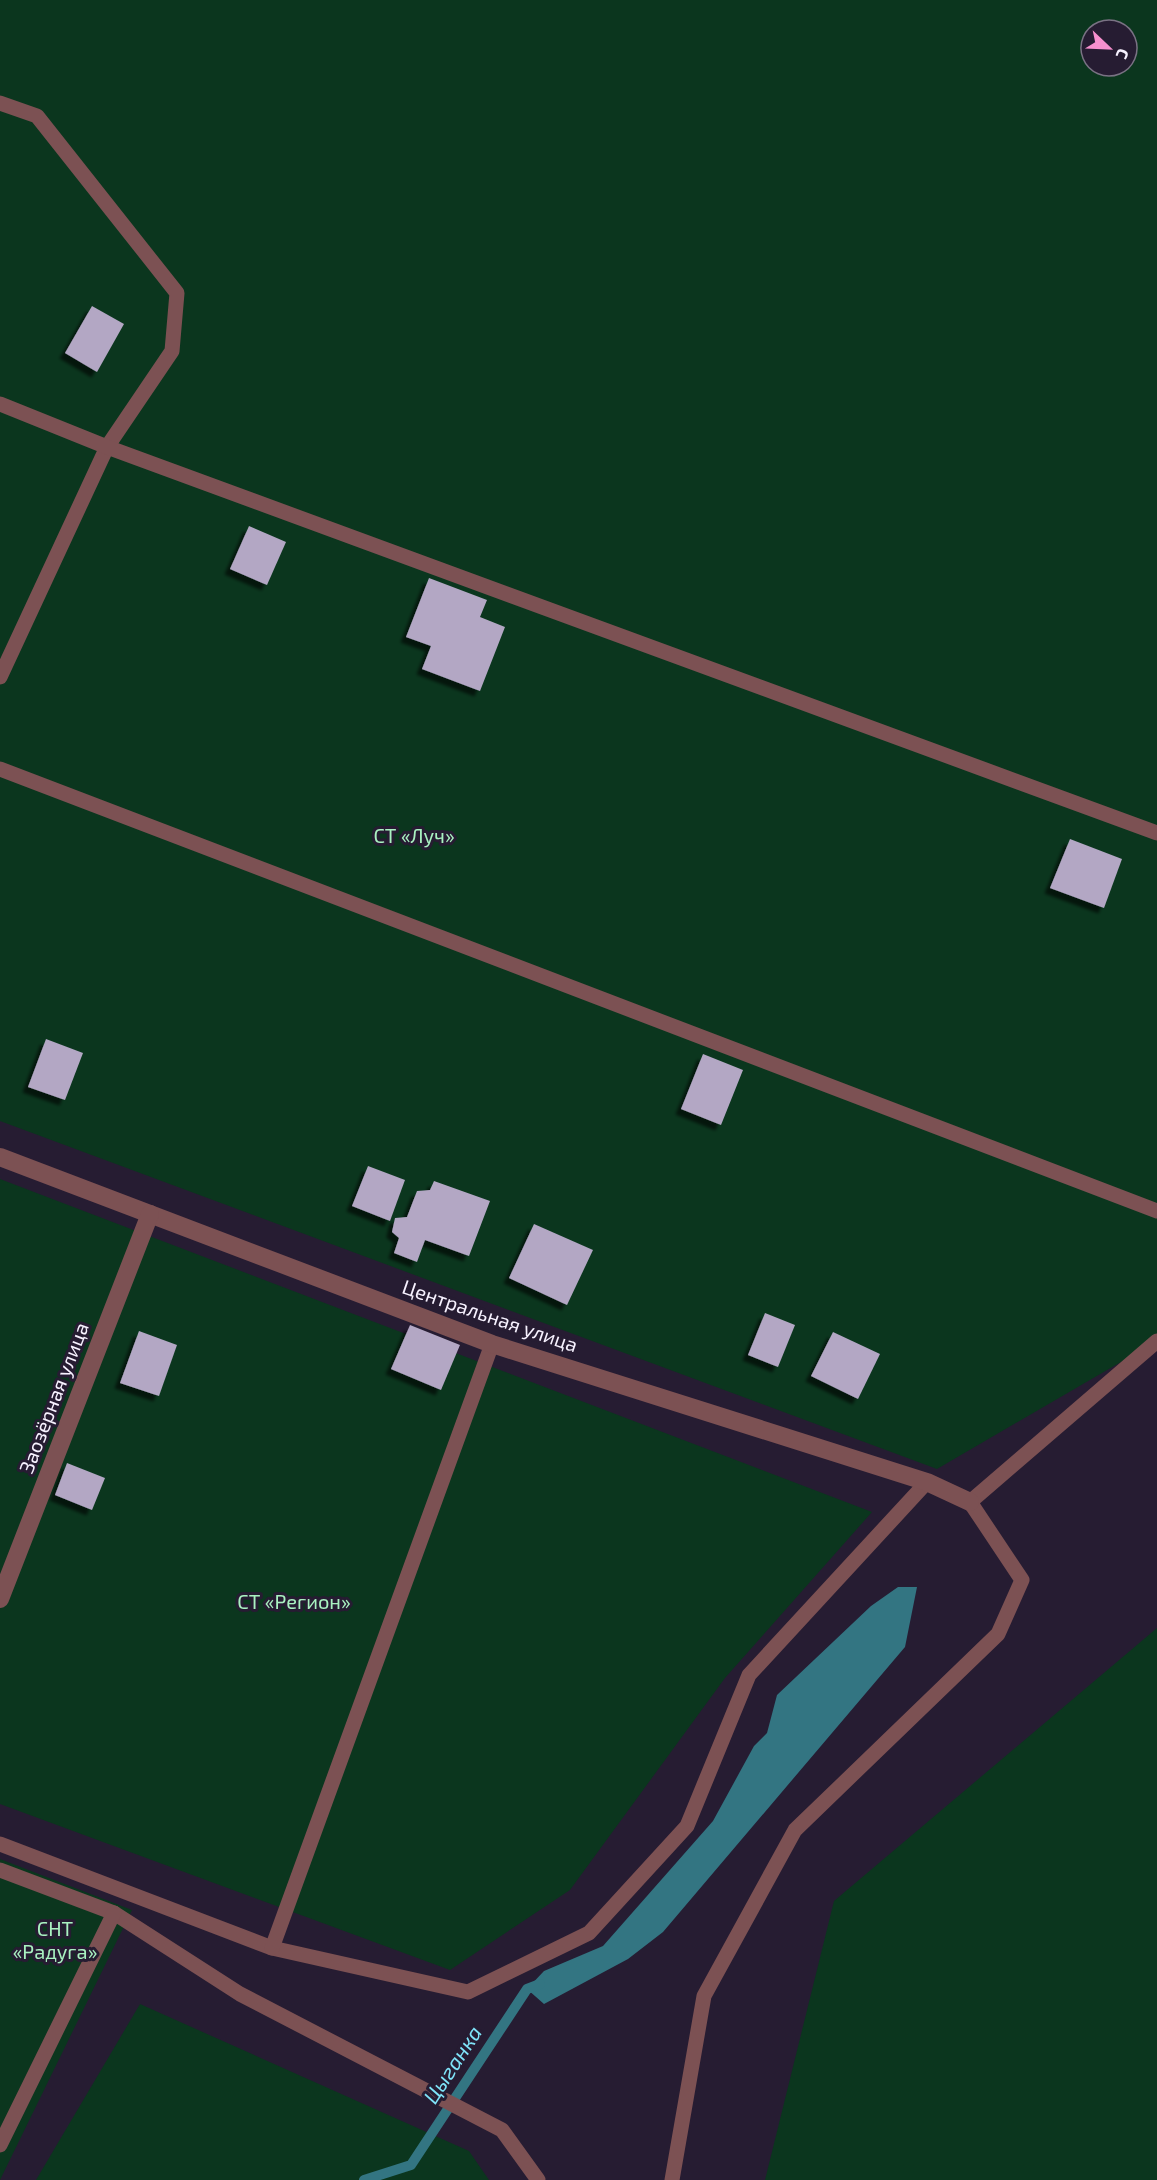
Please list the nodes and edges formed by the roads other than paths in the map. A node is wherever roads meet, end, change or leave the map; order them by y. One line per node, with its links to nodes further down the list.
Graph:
1 (0, 103): 3 (lane)
2 (0, 404): 3 (lane)
3 (107, 447): 4 (lane); 6 (lane)
4 (0, 677)
5 (0, 769): 8 (lane)
6 (1157, 833)
7 (0, 1157): 9 (street, Центральная улица)
8 (1157, 1211)
9 (150, 1214): 11 (street, Центральная улица); 14 (street, Заозёрная улица)
10 (1157, 1341): 13 (lane)
11 (492, 1344): 12 (street, Центральная улица); 18 (lane)
12 (927, 1482): 13 (street, Центральная улица); 18 (lane)
13 (970, 1502): 21 (lane)
14 (0, 1599)
15 (0, 1844): 18 (lane)
16 (0, 1870): 17 (lane)
17 (114, 1913): 19 (lane); 20 (lane)
18 (272, 1948)
19 (0, 2145)
20 (538, 2180)
21 (672, 2180)

